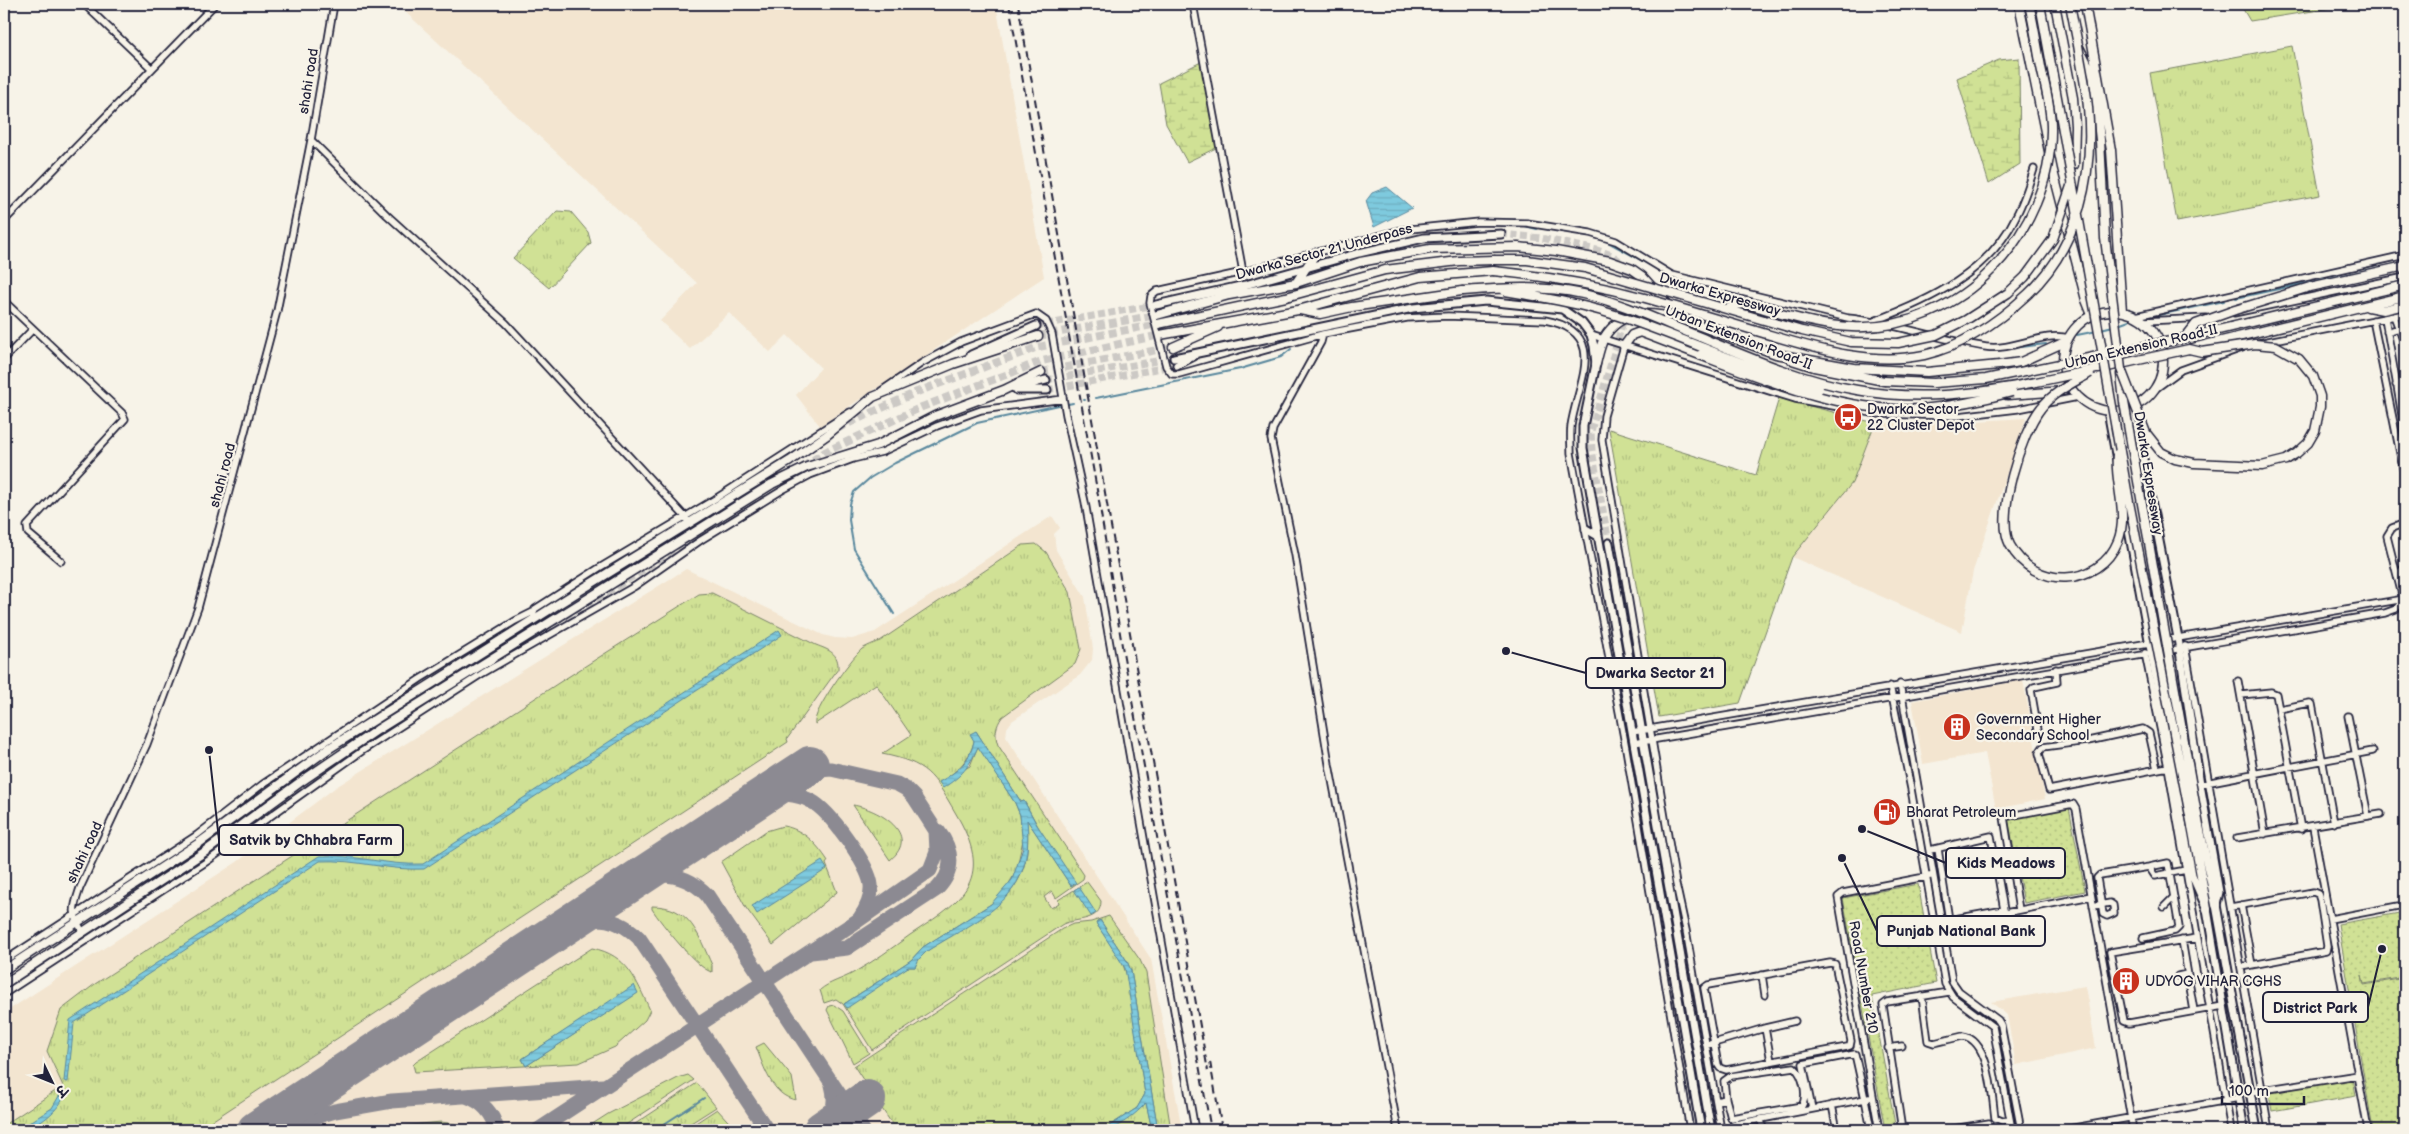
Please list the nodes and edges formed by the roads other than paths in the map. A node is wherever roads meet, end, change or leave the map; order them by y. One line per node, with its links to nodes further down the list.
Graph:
1 (84, 4): 12 (street)
2 (214, 4): 12 (street)
3 (334, 4): 13 (street, shahi road)
4 (1193, 4): 21 (street)
5 (2019, 4): 40 (highway)
6 (2029, 4): 34 (highway, bridge)
7 (2040, 4): 91 (highway, Dwarka Expressway, bridge)
8 (2055, 4): 34 (highway, Dwarka Expressway, bridge)
9 (2070, 4): 11 (highway, Dwarka Expressway)
10 (2085, 4): 36 (highway)
11 (2078, 45): 35 (highway, Dwarka Expressway, bridge); 75 (highway, Dwarka Expressway, bridge)
12 (152, 69): 15 (street)
13 (312, 140): 93 (street); 159 (street, shahi road)
14 (2034, 169): 46 (street)
15 (4, 221)
16 (1501, 234): 20 (main road, Dwarka Sector 21 Underpass)
17 (1316, 254): 20 (highway); 21 (street); 46 (street)
18 (2405, 255): 41 (street)
19 (2405, 266): 63 (highway, bridge)
20 (1305, 269): 23 (highway); 30 (main road, Dwarka Sector 21 Underpass)
21 (1243, 272): 61 (street)
22 (2405, 278): 47 (street)
23 (1296, 283): 26 (highway); 28 (highway); 44 (highway)
24 (2405, 285): 63 (highway, Urban Extension Road-II, bridge)
25 (1493, 289): 35 (highway, Urban Extension Road-II, bridge); 38 (highway, Urban Extension Road-II, bridge); 55 (highway, bridge)
26 (1229, 295): 33 (highway); 37 (highway)
27 (2405, 296): 32 (highway, Urban Extension Road-II)
28 (1286, 297): 33 (highway, Dwarka Expressway); 34 (highway, Dwarka Expressway, bridge)
29 (4, 301): 53 (street)
30 (1156, 305)
31 (2405, 305): 32 (highway)
32 (2363, 306): 68 (highway, Urban Extension Road-II)
33 (1228, 308): 49 (highway, Dwarka Expressway)
34 (1726, 309)
35 (1298, 310): 48 (highway)
36 (2122, 311): 40 (highway); 41 (highway)
37 (1157, 314)
38 (1648, 314): 44 (highway); 55 (highway); 62 (highway); 80 (highway, Urban Extension Road-II, bridge)
39 (2405, 314): 42 (street)
40 (2092, 315): 64 (highway)
41 (2136, 316): 47 (highway)
42 (2394, 316): 43 (street); 52 (street)
43 (2385, 318): 45 (street); 56 (street)
44 (1681, 319): 69 (highway)
45 (2373, 320): 83 (street); 92 (street)
46 (1874, 321): 64 (street)
47 (2145, 321): 83 (highway)
48 (1231, 322): 58 (highway); 67 (highway)
49 (1158, 324)
50 (1036, 326): 72 (main road)
51 (2405, 326): 52 (street)
52 (2398, 327): 56 (street); 65 (street)
53 (33, 328): 70 (street); 98 (street)
54 (1309, 328): 59 (main road); 61 (street); 71 (main road)
55 (1645, 329): 66 (highway); 80 (highway, bridge); 84 (highway, bridge)
56 (2387, 332): 79 (street)
57 (1323, 334): 61 (street); 95 (street); 204 (street)
58 (1160, 335)
59 (1591, 335): 62 (street); 73 (main road)
60 (1038, 336): 72 (highway)
61 (1310, 338)
62 (1604, 338): 66 (street); 73 (highway)
63 (2185, 338): 69 (highway, Urban Extension Road-II, bridge)
64 (2068, 339): 69 (highway); 84 (highway)
65 (2405, 345)
66 (1624, 346): 86 (street); 118 (street)
67 (1173, 347)
68 (2189, 348): 74 (highway, Urban Extension Road-II, bridge); 75 (highway, bridge)
69 (1776, 354)
70 (4, 359)
71 (1175, 362)
72 (953, 364): 85 (highway)
73 (1596, 364): 96 (main road)
74 (2096, 369): 80 (highway, Urban Extension Road-II, bridge); 91 (highway, bridge)
75 (2121, 370): 137 (highway, Dwarka Expressway, bridge)
76 (1041, 372): 81 (highway)
77 (1046, 380): 81 (main road)
78 (2405, 383): 79 (street)
79 (2396, 385): 90 (street)
80 (2022, 386)
81 (1004, 390): 82 (main road); 162 (highway)
82 (1046, 390)
83 (2155, 390): 88 (highway)
84 (2072, 391): 86 (highway)
85 (873, 397): 87 (street); 93 (highway)
86 (2078, 398): 89 (highway)
87 (1063, 399): 175 (street); 203 (street)
88 (2133, 408): 89 (highway); 104 (main road)
89 (2108, 411): 105 (main road)
90 (2405, 432)
91 (2118, 445): 137 (highway, Dwarka Expressway, bridge)
92 (2405, 478)
93 (688, 520): 159 (highway)
94 (2405, 523): 100 (street)
95 (1586, 529): 96 (main road); 205 (street)
96 (1598, 536): 121 (main road)
97 (1609, 543): 119 (main road)
98 (61, 561)
99 (2405, 567): 100 (street)
100 (2398, 574): 101 (street)
101 (2404, 599): 102 (street); 103 (street); 106 (street)
102 (2405, 607)
103 (2206, 634): 104 (street); 106 (street)
104 (2178, 638): 105 (street); 107 (main road)
105 (2149, 642): 108 (main road); 111 (street)
106 (2208, 643): 107 (street)
107 (2182, 647): 108 (street); 132 (street); 133 (main road)
108 (2148, 653): 109 (street); 129 (street); 157 (main road)
109 (2056, 669): 114 (street); 120 (street)
110 (2238, 682): 113 (street)
111 (1900, 684): 112 (street); 114 (street)
112 (1890, 686): 115 (street); 118 (street)
113 (2240, 695): 116 (street); 131 (street)
114 (1902, 696): 115 (street); 143 (street)
115 (1893, 698): 122 (street); 148 (street)
116 (2279, 709): 127 (street); 128 (street)
117 (2348, 716): 126 (street)
118 (1650, 728): 119 (street); 122 (street)
119 (1642, 730): 121 (street); 123 (main road)
120 (2038, 730)
121 (1632, 732): 124 (main road)
122 (1653, 740): 123 (street); 184 (street)
123 (1644, 741): 124 (street); 207 (main road)
124 (1634, 743): 206 (main road)
125 (2373, 751): 126 (street)
126 (2356, 754): 127 (street); 135 (street)
127 (2322, 760): 128 (street); 136 (street)
128 (2289, 766): 131 (street); 139 (street)
129 (2168, 767): 130 (street); 145 (street)
130 (2157, 768): 130 (street)
131 (2254, 773): 132 (street); 140 (street)
132 (2210, 781): 133 (street); 156 (street)
133 (2200, 784): 151 (main road)
134 (2381, 814): 135 (street)
135 (2368, 816): 136 (street)
136 (2334, 823): 138 (street)
137 (2195, 826): 151 (highway, Dwarka Expressway); 157 (highway, Dwarka Expressway)
138 (2313, 827): 139 (street); 160 (street)
139 (2301, 829): 140 (street)
140 (2265, 834): 141 (street)
141 (2237, 838)
142 (1938, 849): 142 (street); 143 (street)
143 (1930, 850): 147 (street)
144 (2149, 867): 146 (street); 146 (street); 153 (street)
145 (2186, 870): 146 (street); 164 (street)
146 (2170, 873): 150 (street)
147 (1934, 875): 148 (street, Road Number 210); 161 (street)
148 (1926, 876): 174 (street); 191 (street, Road Number 210)
149 (2091, 896): 153 (street); 158 (street); 158 (street)
150 (2174, 897): 155 (street); 163 (street)
151 (2216, 905): 190 (main road)
152 (2241, 905): 156 (street); 167 (street); 167 (street)
153 (2093, 906): 199 (street)
154 (2398, 906): 160 (street)
155 (2164, 907)
156 (2231, 907): 168 (street)
157 (2207, 909): 178 (main road)
158 (2020, 910): 161 (street)
159 (75, 917): 162 (street); 166 (street); 169 (highway)
160 (2330, 919): 188 (street)
161 (1942, 925): 217 (street)
162 (82, 931): 173 (highway)
163 (2143, 938)
164 (2198, 938): 165 (street); 179 (street)
165 (2182, 940): 170 (street); 180 (street)
166 (4, 961)
167 (2252, 965): 168 (street)
168 (2241, 967): 189 (street)
169 (4, 970)
170 (2187, 974): 172 (street); 180 (street)
171 (1762, 975): 176 (street); 183 (street); 187 (street)
172 (2178, 976)
173 (4, 984)
174 (1948, 992): 177 (street); 201 (street)
175 (4, 994)
176 (1765, 995)
177 (1922, 996): 186 (street); 201 (street)
178 (2223, 1006): 179 (street); 193 (main road)
179 (2210, 1009): 180 (street); 195 (street)
180 (2194, 1012)
181 (1795, 1021): 182 (street)
182 (1765, 1028): 183 (street); 187 (street)
183 (1714, 1043): 184 (street); 187 (street)
184 (1707, 1045): 196 (street)
185 (1902, 1046): 186 (street)
186 (1888, 1048): 214 (street)
187 (1771, 1061)
188 (2358, 1075): 189 (street); 224 (street)
189 (2261, 1090): 190 (street); 223 (street)
190 (2250, 1092): 222 (main road)
191 (1874, 1097): 192 (street); 213 (street, Road Number 210)
192 (1865, 1098): 197 (street); 198 (street); 212 (street)
193 (2239, 1098): 195 (street); 221 (main road)
194 (1726, 1099): 194 (street); 196 (street)
195 (2226, 1100): 199 (street); 220 (street)
196 (1716, 1101): 208 (street)
197 (1832, 1105): 198 (street); 211 (street)
198 (1812, 1109): 200 (street)
199 (2130, 1118): 218 (street); 219 (street)
200 (1761, 1119): 209 (street); 210 (street)
201 (2010, 1120): 216 (street)
202 (1989, 1123): 215 (street)
203 (1195, 1130)
204 (1398, 1130)
205 (1690, 1130)
206 (1701, 1130)
207 (1711, 1130)
208 (1721, 1130)
209 (1731, 1130)
210 (1763, 1130)
211 (1837, 1130)
212 (1871, 1130)
213 (1880, 1130)
214 (1902, 1130)
215 (1947, 1130)
216 (2012, 1130)
217 (2021, 1130)
218 (2063, 1130)
219 (2133, 1130)
220 (2231, 1130)
221 (2244, 1130)
222 (2257, 1130)
223 (2269, 1130)
224 (2368, 1130)

